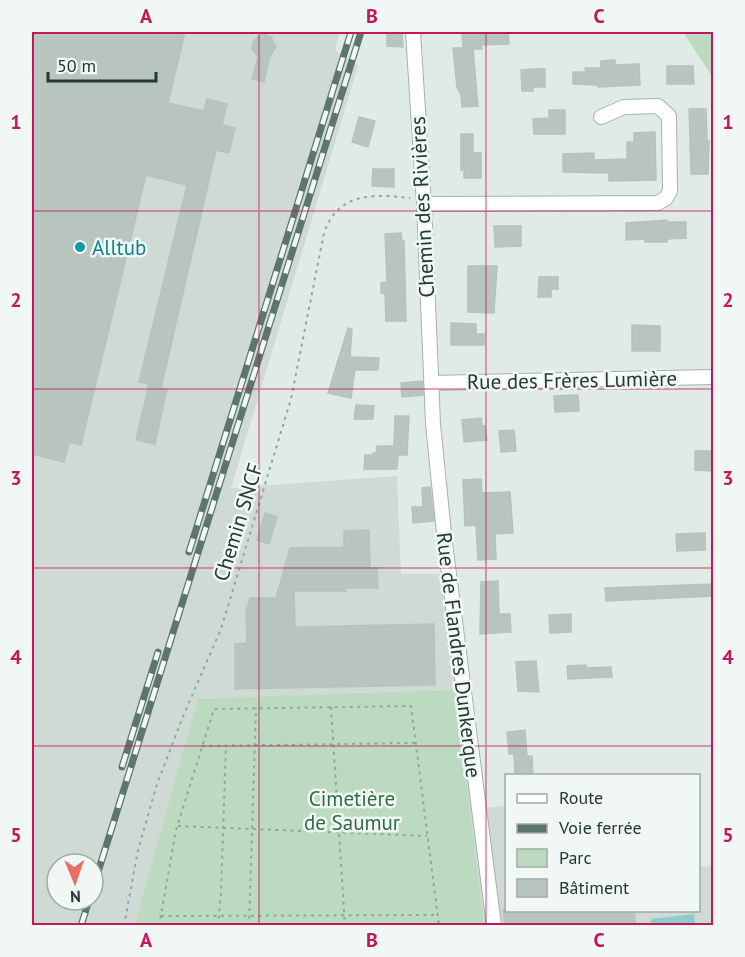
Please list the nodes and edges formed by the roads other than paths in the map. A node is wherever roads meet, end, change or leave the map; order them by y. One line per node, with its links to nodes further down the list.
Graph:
1 (412, 32): 3 (street, Chemin des Rivières)
2 (601, 117): 3 (street)
3 (424, 204): 5 (street, Chemin des Rivières)
4 (714, 377): 5 (street, Rue des Frères Lumière)
5 (431, 383): 6 (street, Rue de Flandres Dunkerque)
6 (494, 926)

